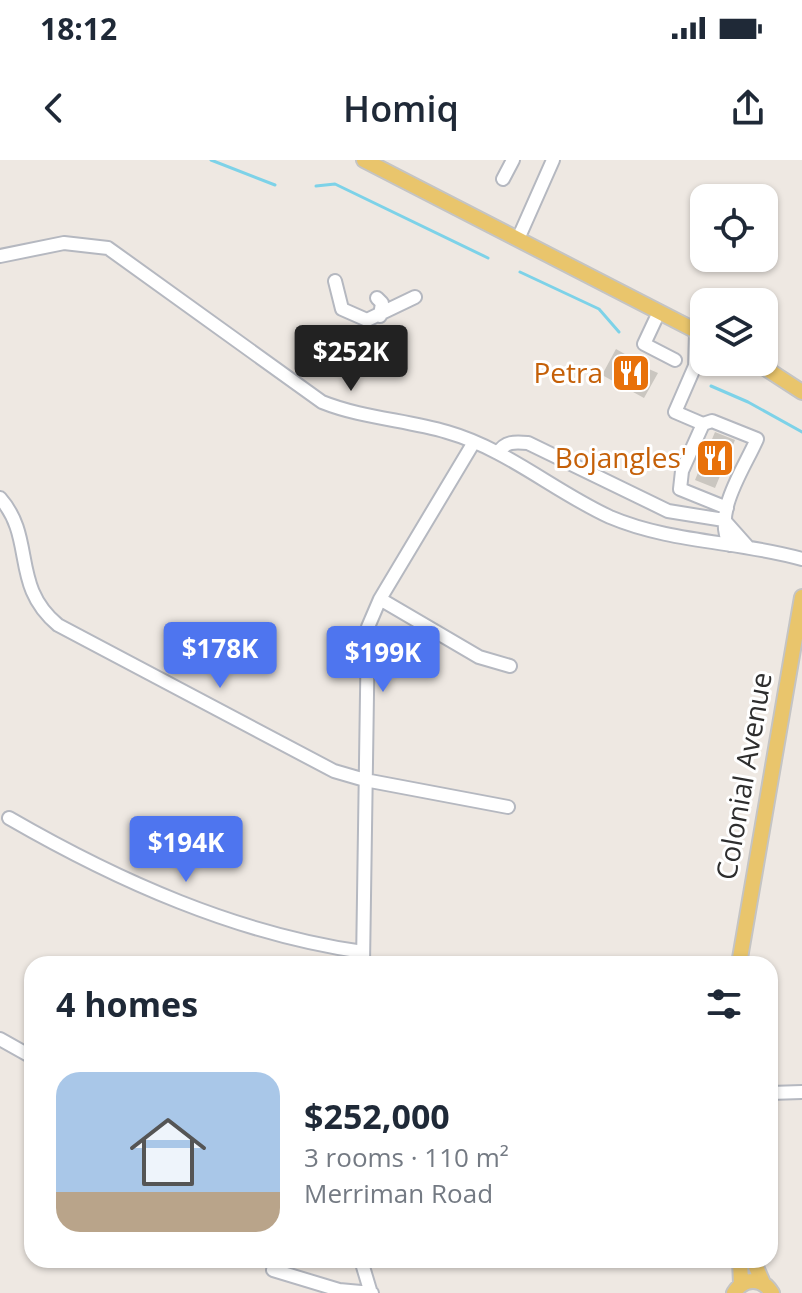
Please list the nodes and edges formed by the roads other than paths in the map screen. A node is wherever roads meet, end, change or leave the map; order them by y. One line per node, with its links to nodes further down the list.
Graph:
1 (364, 160): 5 (main road)
2 (513, 160): 4 (street)
3 (553, 160): 5 (street)
4 (503, 179)
5 (518, 239): 10 (main road)
6 (0, 256): 18 (street)
7 (335, 281): 11 (street)
8 (415, 297): 11 (street)
9 (377, 298): 11 (street)
10 (659, 312): 12 (main road); 13 (street)
11 (380, 316)
12 (690, 328)
13 (675, 360)
14 (693, 376): 17 (street)
15 (777, 376): 16 (main road)
16 (802, 392)
17 (703, 424): 21 (street); 21 (street)
18 (474, 442): 19 (street); 26 (street)
19 (498, 453): 21 (street); 22 (street)
20 (0, 498): 28 (street)
21 (725, 514): 22 (street); 23 (street)
22 (730, 545): 23 (street)
23 (748, 547): 24 (street)
24 (802, 559)
25 (802, 597): 33 (main road, Colonial Avenue)
26 (380, 599): 27 (street); 28 (street)
27 (510, 666)
28 (365, 780): 29 (street); 32 (street)
29 (508, 807)
30 (9, 818): 31 (street)
31 (356, 956)
32 (363, 956)
33 (740, 956)
34 (0, 1039): 35 (street)
35 (24, 1052)
36 (802, 1092): 37 (street)
37 (778, 1093)
38 (364, 1268): 44 (street)
39 (739, 1268): 43 (main road)
40 (757, 1268): 42 (main road)
41 (273, 1270): 44 (street)
42 (768, 1288): 43 (main road)
43 (736, 1291)
44 (371, 1292)

